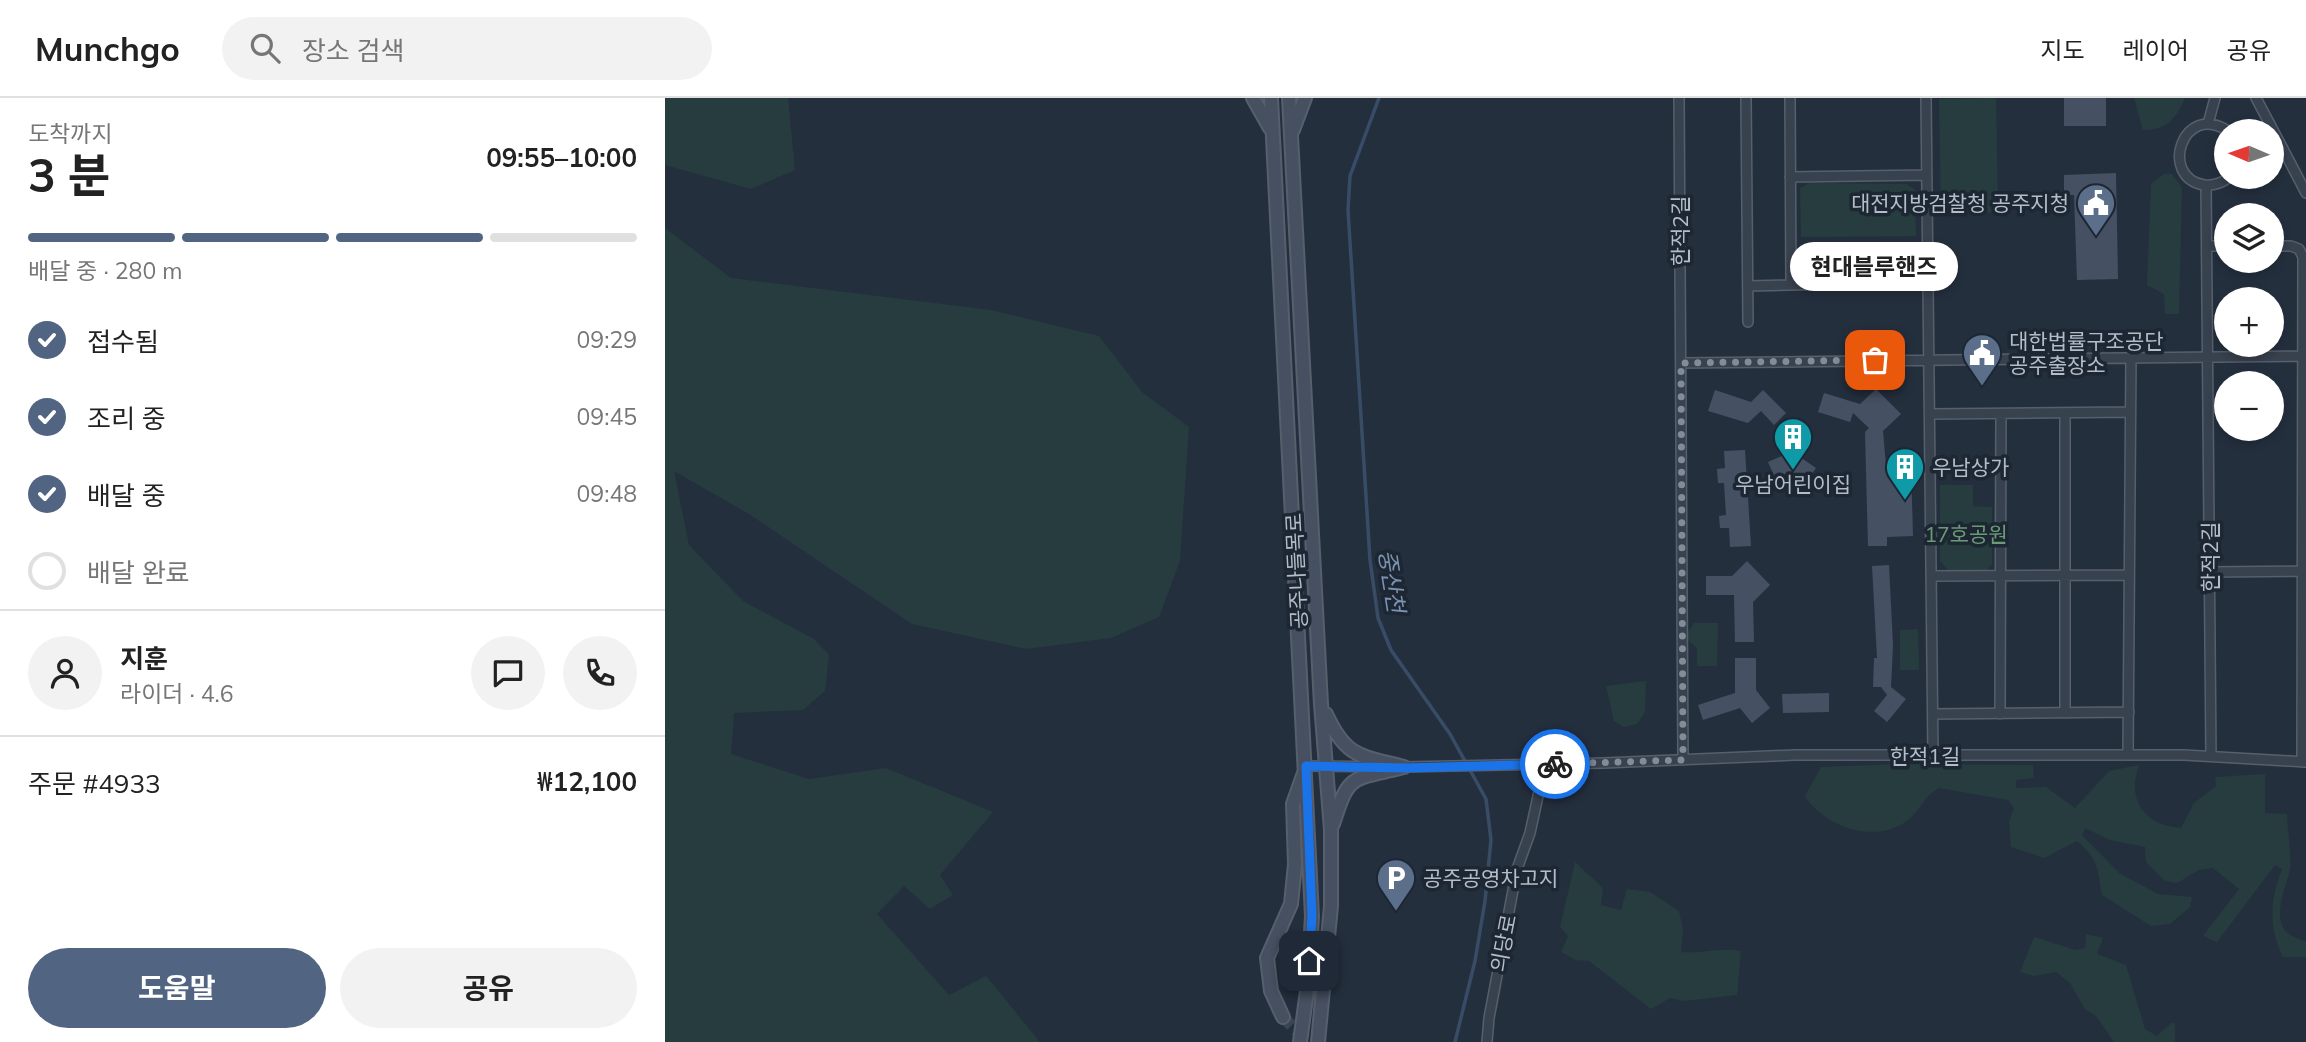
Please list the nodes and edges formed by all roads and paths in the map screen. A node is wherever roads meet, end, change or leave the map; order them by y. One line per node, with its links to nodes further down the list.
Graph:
1 (1253, 98): 15 (main road)
2 (1271, 98): 15 (main road, 공주나들목로)
3 (1289, 98): 14 (main road, 공주나들목로)
4 (1305, 98): 14 (main road)
5 (1679, 98): 33 (street, 한적2길)
6 (1746, 98): 27 (street)
7 (1790, 98): 18 (street)
8 (1926, 98): 17 (street)
9 (2215, 98): 12 (street)
10 (2256, 98): 11 (street)
11 (2265, 119)
12 (2208, 124): 13 (street); 20 (street)
13 (2214, 125)
14 (1292, 134): 44 (main road, 공주나들목로)
15 (1273, 135): 55 (main road, 공주나들목로)
16 (2284, 159): 21 (street)
17 (1927, 175): 18 (street); 25 (street)
18 (1790, 177): 26 (street)
19 (2214, 184): 20 (street)
20 (2206, 185): 22 (street, 한적2길)
21 (2306, 193)
22 (2207, 246): 23 (street); 30 (street, 한적2길)
23 (2214, 246)
24 (2284, 246): 29 (street)
25 (1929, 282): 26 (street); 32 (street)
26 (1791, 284): 27 (street)
27 (1748, 286): 28 (street)
28 (1748, 322)
29 (2305, 356): 30 (street); 39 (street)
30 (2208, 357): 31 (street); 38 (street, 한적2길)
31 (2131, 358): 32 (street); 34 (street)
32 (1930, 359): 33 (street); 36 (street)
33 (1681, 363): 52 (street, 한적2길)
34 (2130, 412): 35 (street); 42 (street)
35 (2064, 413): 37 (street); 41 (street)
36 (1931, 414): 37 (street); 43 (street)
37 (2001, 414): 40 (street)
38 (2210, 572): 39 (street); 51 (street, 한적2길)
39 (2305, 572): 53 (street)
40 (2000, 575): 41 (street); 43 (street); 46 (street)
41 (2065, 575): 42 (street); 47 (street)
42 (2129, 575): 45 (street)
43 (1932, 576): 48 (street)
44 (1321, 705): 56 (main road, 공주나들목로); 57 (main road)
45 (2129, 712): 47 (street); 49 (street)
46 (2000, 713): 47 (street); 48 (street)
47 (2065, 713)
48 (1933, 714): 50 (street)
49 (2128, 754): 50 (street, 한적1길); 51 (street, 한적1길)
50 (1933, 756): 52 (street, 한적1길)
51 (2211, 756): 53 (street, 한적1길)
52 (1683, 760): 54 (street, 한적1길)
53 (2304, 762)
54 (1545, 764): 57 (street, 한적1길); 62 (street, 의당로)
55 (1306, 766): 56 (street, 한적1길); 59 (main road); 60 (main road, 공주나들목로)
56 (1326, 766): 57 (street, 한적1길); 58 (main road, 공주나들목로)
57 (1404, 768): 58 (main road)
58 (1331, 830): 61 (main road, 공주나들목로)
59 (1283, 1017)
60 (1300, 1042)
61 (1318, 1042)
62 (1487, 1042)

